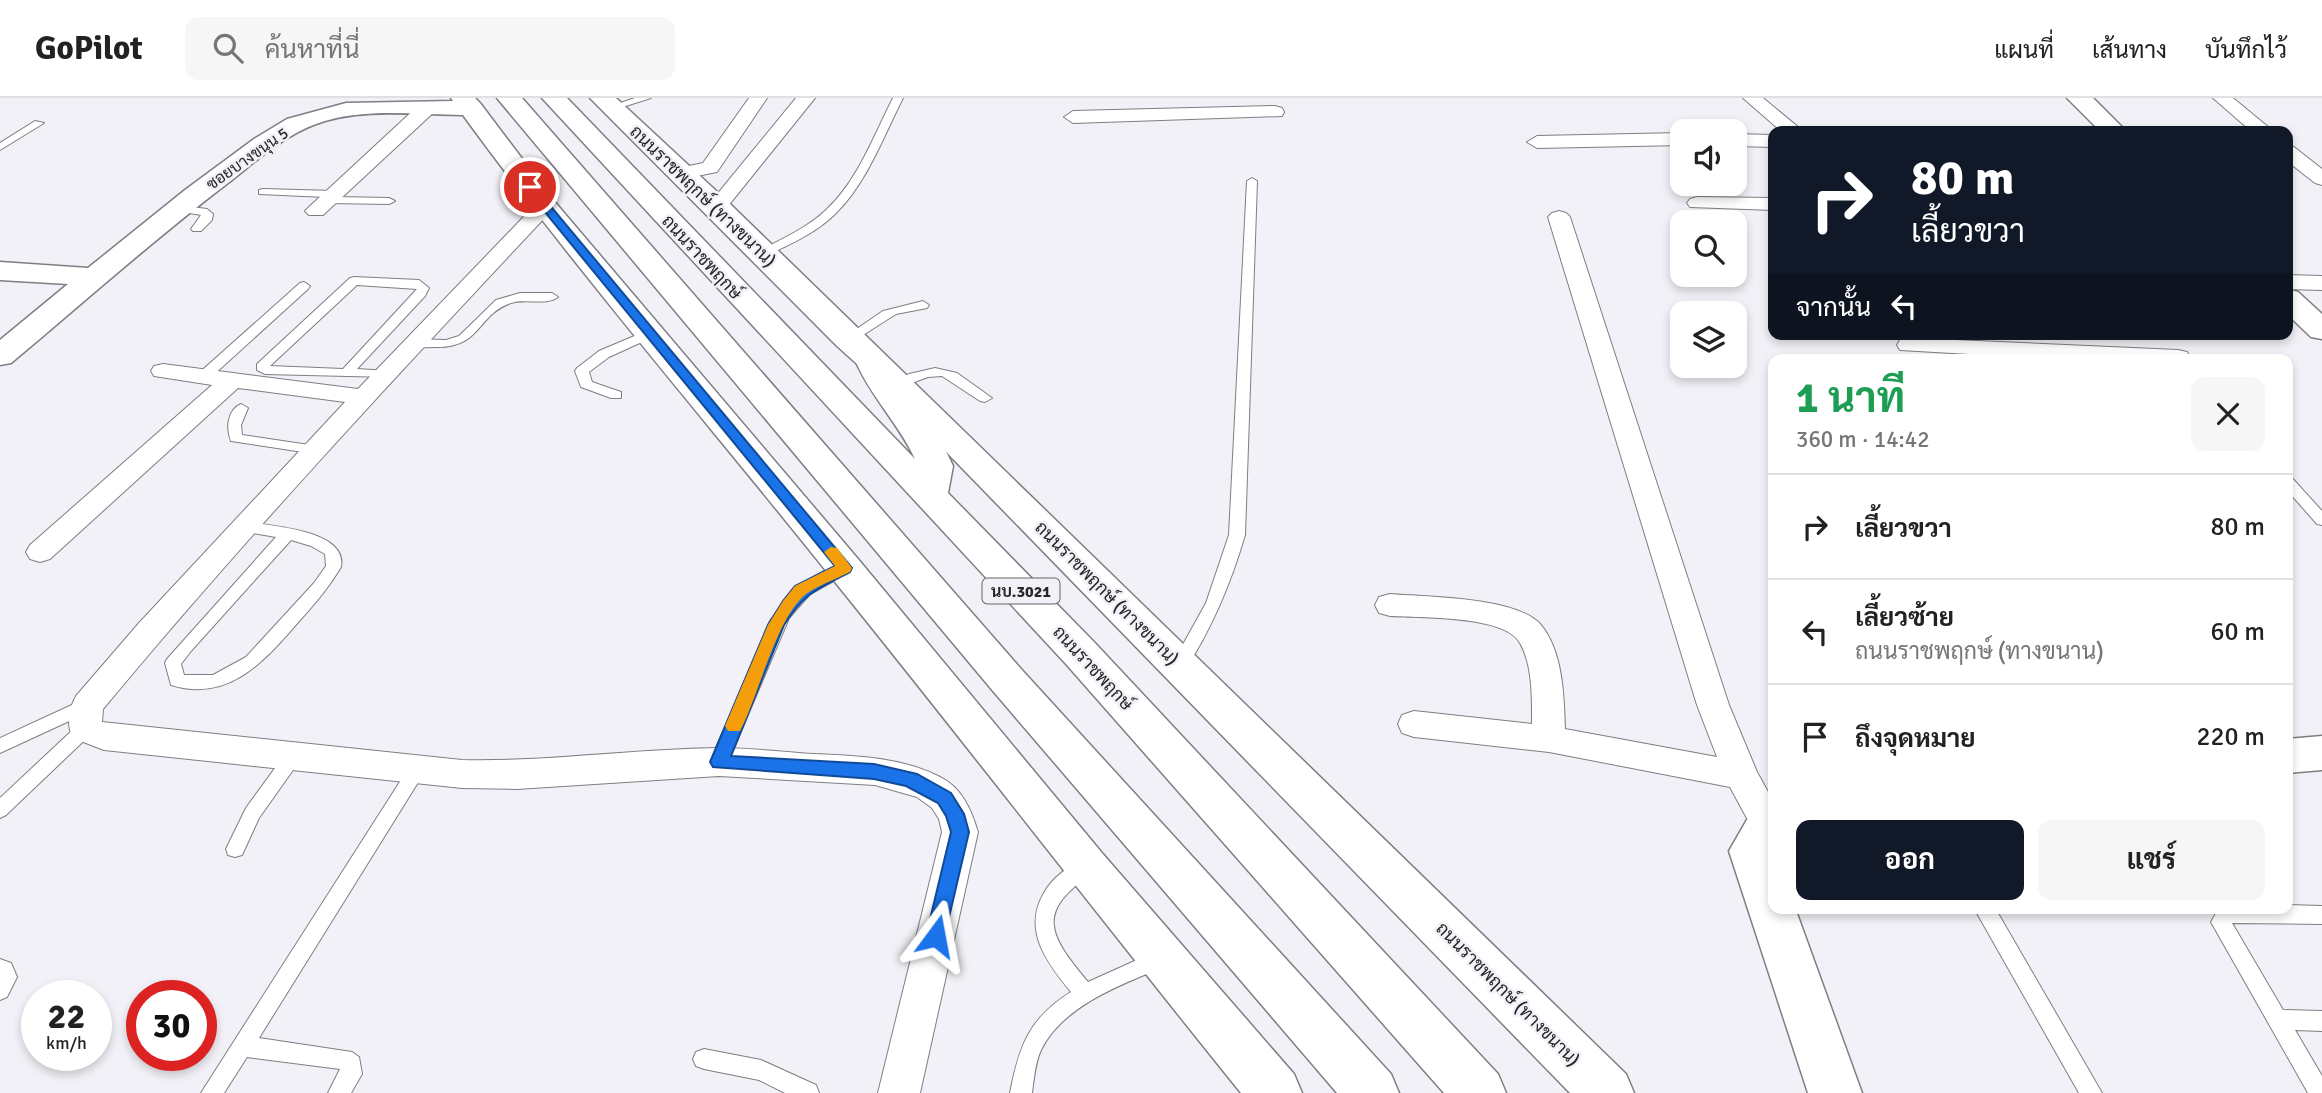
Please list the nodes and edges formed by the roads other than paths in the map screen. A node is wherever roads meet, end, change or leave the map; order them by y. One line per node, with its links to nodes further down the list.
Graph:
1 (509, 98): 112 (main road)
2 (554, 98): 69 (main road, ถนนราชพฤกษ์ / นบ.3021)
3 (646, 98): 11 (lane)
4 (758, 98): 26 (street)
5 (806, 98): 35 (street)
6 (898, 98): 39 (lane)
7 (1752, 98): 17 (street)
8 (2079, 98): 18 (main road)
9 (2222, 98): 19 (street)
10 (467, 103): 13 (main road, ซอยบางขนุน 5); 34 (main road)
11 (608, 103): 26 (main road, ถนนราชพฤกษ์ (ทางขนาน) / นบ.3021)
12 (1220, 106): 14 (street); 15 (street)
13 (426, 109): 31 (street); 36 (main road, ซอยบางขนุน 5)
14 (1275, 112)
15 (1073, 117)
16 (39, 122): 24 (lane)
17 (1787, 126)
18 (2109, 126)
19 (2257, 126)
20 (1670, 139): 23 (street)
21 (1747, 140): 22 (street)
22 (1768, 141)
23 (1537, 142)
24 (0, 147)
25 (2293, 160): 27 (street)
26 (682, 173): 35 (main road, ถนนราชพฤกษ์ (ทางขนาน) / นบ.3021)
27 (2322, 179)
28 (1252, 181): 76 (lane)
29 (263, 192): 31 (lane)
30 (389, 201): 31 (lane)
31 (326, 202)
32 (1697, 203): 33 (street)
33 (1768, 204)
34 (544, 207): 49 (main road); 51 (street)
35 (717, 207): 39 (main road, ถนนราชพฤกษ์ (ทางขนาน) / นบ.3021)
36 (176, 208): 38 (lane); 41 (main road, ซอยบางขนุน 5)
37 (1559, 217): 86 (street)
38 (197, 229)
39 (762, 254): 50 (main road, ถนนราชพฤกษ์ (ทางขนาน) / นบ.3021)
40 (0, 271): 41 (main road)
41 (93, 277): 55 (main road, ซอยบางขนุน 5)
42 (2293, 282): 43 (street)
43 (2322, 283)
44 (304, 286): 60 (lane)
45 (552, 298): 51 (lane)
46 (2293, 303): 48 (main road)
47 (923, 305): 50 (lane)
48 (2322, 330)
49 (651, 333): 63 (lane); 74 (main road)
50 (848, 339): 56 (main road, ถนนราชพฤกษ์ (ทางขนาน) / นบ.3021)
51 (414, 343): 59 (street)
52 (1909, 345): 53 (street)
53 (2009, 347): 54 (street)
54 (2127, 354)
55 (0, 356)
56 (872, 362): 62 (main road, ถนนราชพฤกษ์ (ทางขนาน) / นบ.3021); 69 (main road)
57 (163, 371): 60 (street)
58 (348, 372): 58 (lane); 59 (lane)
59 (384, 374): 64 (street)
60 (204, 376): 61 (street)
61 (232, 380): 64 (street); 73 (street)
62 (898, 384): 65 (lane); 76 (main road, ถนนราชพฤกษ์ (ทางขนาน) / นบ.3021)
63 (615, 395)
64 (364, 397): 67 (street)
65 (985, 398)
66 (241, 408): 67 (lane)
67 (316, 450): 71 (street)
68 (2293, 488): 70 (lane)
69 (930, 496): 113 (main road, ถนนราชพฤกษ์ / นบ.3021)
70 (2322, 520)
71 (246, 527): 72 (lane); 77 (street)
72 (287, 535): 72 (lane)
73 (40, 552)
74 (845, 568): 84 (lane); 91 (main road)
75 (1390, 604): 79 (street)
76 (1179, 666): 114 (main road, ถนนราชพฤกษ์ (ทางขนาน) / นบ.3021)
77 (86, 717): 80 (lane); 83 (street); 87 (lane)
78 (1415, 724): 79 (street)
79 (1549, 739): 86 (street)
80 (0, 746)
81 (2322, 753): 82 (main road)
82 (2293, 755)
83 (292, 758): 85 (street); 90 (lane)
84 (719, 762): 85 (street); 110 (street)
85 (416, 771): 104 (lane)
86 (1741, 775): 88 (street)
87 (0, 810)
88 (1768, 819)
89 (1768, 828): 92 (main road)
90 (235, 849)
91 (1086, 867): 98 (main road); 101 (lane)
92 (1768, 898)
93 (1774, 914): 115 (main road)
94 (1987, 914): 116 (lane)
95 (2227, 914): 102 (lane)
96 (2291, 914): 97 (lane)
97 (2322, 915)
98 (1161, 958): 101 (lane); 106 (main road)
99 (0, 968): 100 (lane)
100 (0, 990)
101 (1084, 993): 111 (lane)
102 (2277, 1020): 103 (lane); 117 (lane)
103 (2322, 1021)
104 (243, 1046): 107 (lane); 108 (lane)
105 (704, 1059): 109 (lane)
106 (1257, 1081)
107 (212, 1093)
108 (339, 1093)
109 (808, 1093)
110 (899, 1093)
111 (1021, 1093)
112 (1372, 1093)
113 (1479, 1093)
114 (1607, 1093)
115 (1835, 1093)
116 (2091, 1093)
117 (2320, 1093)

